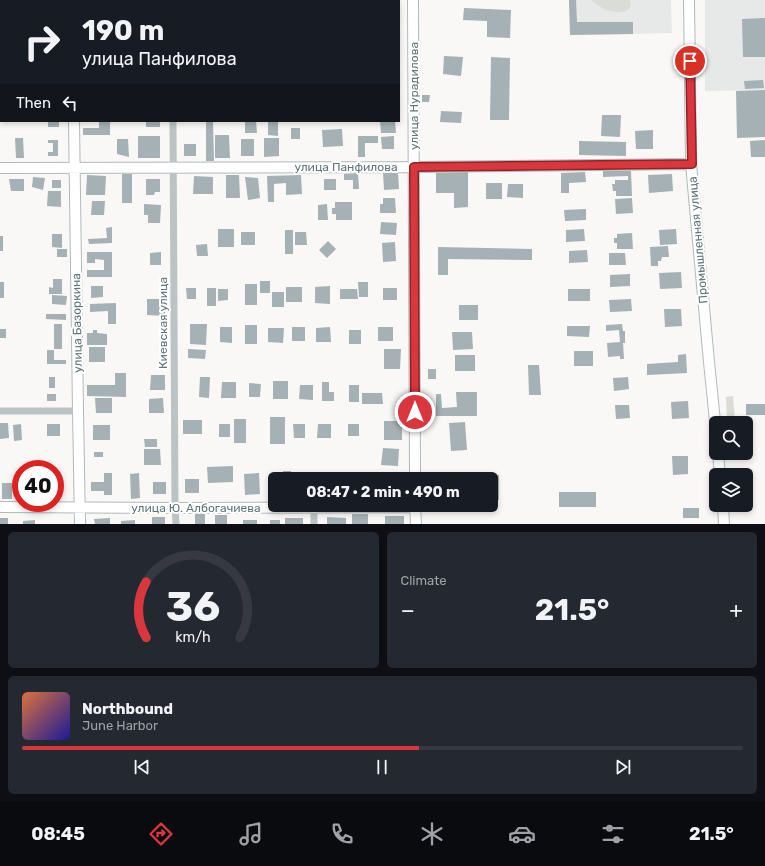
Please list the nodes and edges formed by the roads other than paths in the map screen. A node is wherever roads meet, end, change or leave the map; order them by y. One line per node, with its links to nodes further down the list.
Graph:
1 (413, 0): 8 (street, улица Нурадилова)
2 (689, 0): 5 (street, Промышленная улица)
3 (74, 122): 6 (street, улица Базоркина)
4 (173, 122): 7 (street, Киевская улица)
5 (692, 164): 8 (street, улица Панфилова); 12 (street, Промышленная улица)
6 (74, 167): 7 (street, улица Панфилова); 9 (street, улица Панфилова); 11 (street, улица Базоркина)
7 (174, 167): 8 (street, улица Панфилова); 17 (street, Киевская улица)
8 (414, 167): 13 (street, улица Нурадилова)
9 (0, 168)
10 (0, 411): 11 (street)
11 (78, 411): 15 (street, улица Базоркина)
12 (714, 416)
13 (415, 472)
14 (0, 507): 15 (street, улица Ю. Албогачиева)
15 (80, 507): 17 (street, улица Ю. Албогачиева); 21 (street, улица Базоркина)
16 (268, 507): 17 (street, улица Ю. Албогачиева)
17 (175, 508): 22 (street, Киевская улица)
18 (314, 512): 23 (street)
19 (416, 512): 24 (street)
20 (723, 512): 25 (street)
21 (80, 524)
22 (176, 524)
23 (314, 524)
24 (416, 524)
25 (724, 524)

